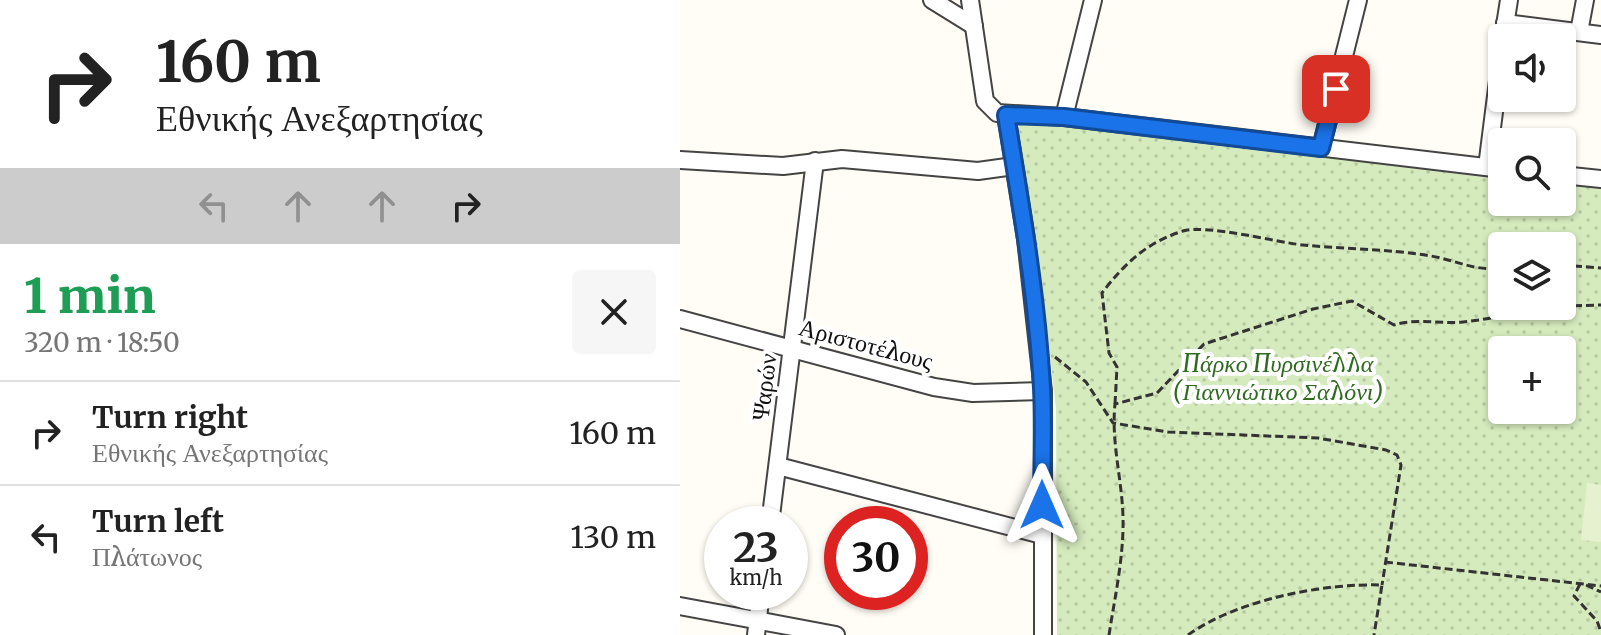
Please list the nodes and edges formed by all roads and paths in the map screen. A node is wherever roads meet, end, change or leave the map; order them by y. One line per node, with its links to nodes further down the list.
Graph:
1 (932, 0): 8 (street)
2 (970, 0): 8 (street)
3 (1093, 0): 13 (street)
4 (1358, 0): 14 (street)
5 (1509, 0): 7 (street)
6 (1585, 0): 10 (street)
7 (1505, 24)
8 (974, 26): 12 (street)
9 (1576, 32): 10 (street)
10 (1579, 32): 11 (street)
11 (1601, 35)
12 (1006, 115): 13 (street); 17 (street)
13 (1064, 117): 14 (street)
14 (1321, 148): 18 (street)
15 (680, 160): 16 (street)
16 (815, 161): 17 (street); 29 (street, Ψαρών)
17 (1014, 166): 28 (street)
18 (1488, 167)
19 (1576, 176): 20 (street)
20 (1601, 179)
21 (1576, 266): 22 (path)
22 (1601, 268)
23 (1488, 270): 31 (path)
24 (1601, 305): 25 (path)
25 (1576, 306)
26 (680, 319): 29 (street, Αριστοτέλους)
27 (1488, 319): 31 (path)
28 (1040, 349): 30 (street); 32 (path)
29 (793, 350): 30 (street, Αριστοτέλους); 33 (street, Ψαρών)
30 (1043, 391): 35 (street)
31 (1115, 404): 32 (path)
32 (1113, 423): 36 (path); 46 (path)
33 (778, 466): 34 (street, Ψαρών); 35 (street)
34 (772, 506)
35 (1042, 535): 45 (street)
36 (1385, 562): 37 (path); 38 (path)
37 (1581, 583): 39 (path); 40 (path); 43 (path)
38 (1382, 585): 47 (path); 48 (path)
39 (1601, 586)
40 (1601, 592)
41 (680, 606): 42 (street)
42 (757, 627): 44 (street)
43 (1601, 632)
44 (836, 635)
45 (1043, 635)
46 (1109, 635)
47 (1188, 635)
48 (1374, 635)

